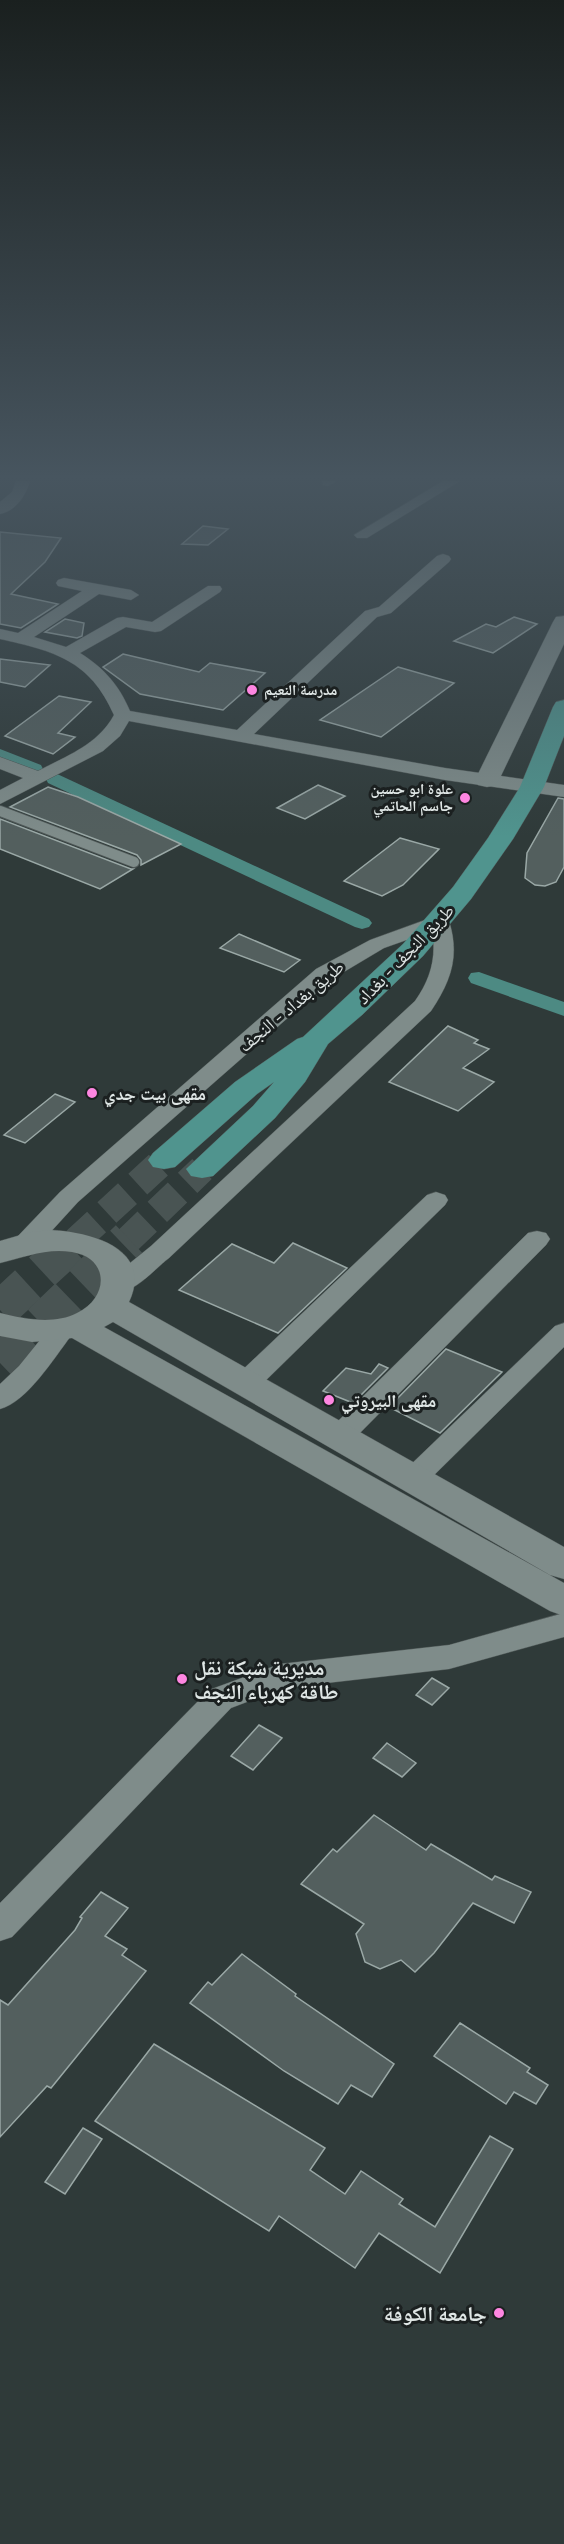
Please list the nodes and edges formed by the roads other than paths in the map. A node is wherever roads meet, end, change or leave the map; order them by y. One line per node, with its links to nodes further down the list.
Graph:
1 (80, 600): 6 (street)
2 (197, 600): 7 (street)
3 (397, 600): 10 (street)
4 (564, 622): 13 (main road)
5 (0, 634): 6 (street)
6 (20, 639): 7 (street)
7 (69, 652): 9 (street)
8 (564, 707): 14 (main road, طريق النجف - بغداد)
9 (123, 715): 10 (street); 12 (street)
10 (241, 736): 13 (street)
11 (0, 763): 12 (street)
12 (37, 777): 16 (street)
13 (487, 780): 14 (street)
14 (532, 787): 15 (street); 19 (main road, طريق النجف - بغداد)
15 (564, 791)
16 (0, 798)
17 (0, 811): 18 (lane)
18 (134, 862)
19 (439, 921): 20 (main road, طريق النجف - بغداد); 25 (street, طريق بغداد - النجف); 26 (street)
20 (316, 1039): 21 (main road, طريق بغداد - النجف); 22 (main road, طريق النجف - بغداد)
21 (164, 1160)
22 (202, 1168)
23 (436, 1200): 30 (street)
24 (537, 1239): 32 (street)
25 (8, 1249): 26 (main road)
26 (114, 1295): 28 (main road); 30 (main road)
27 (0, 1324): 28 (main road)
28 (69, 1328): 31 (street); 35 (main road)
29 (564, 1332): 33 (street)
30 (246, 1383): 32 (main road)
31 (0, 1400)
32 (340, 1436): 33 (main road)
33 (413, 1479): 34 (main road)
34 (564, 1565)
35 (564, 1601)
36 (564, 1625): 37 (street)
37 (0, 1926)

